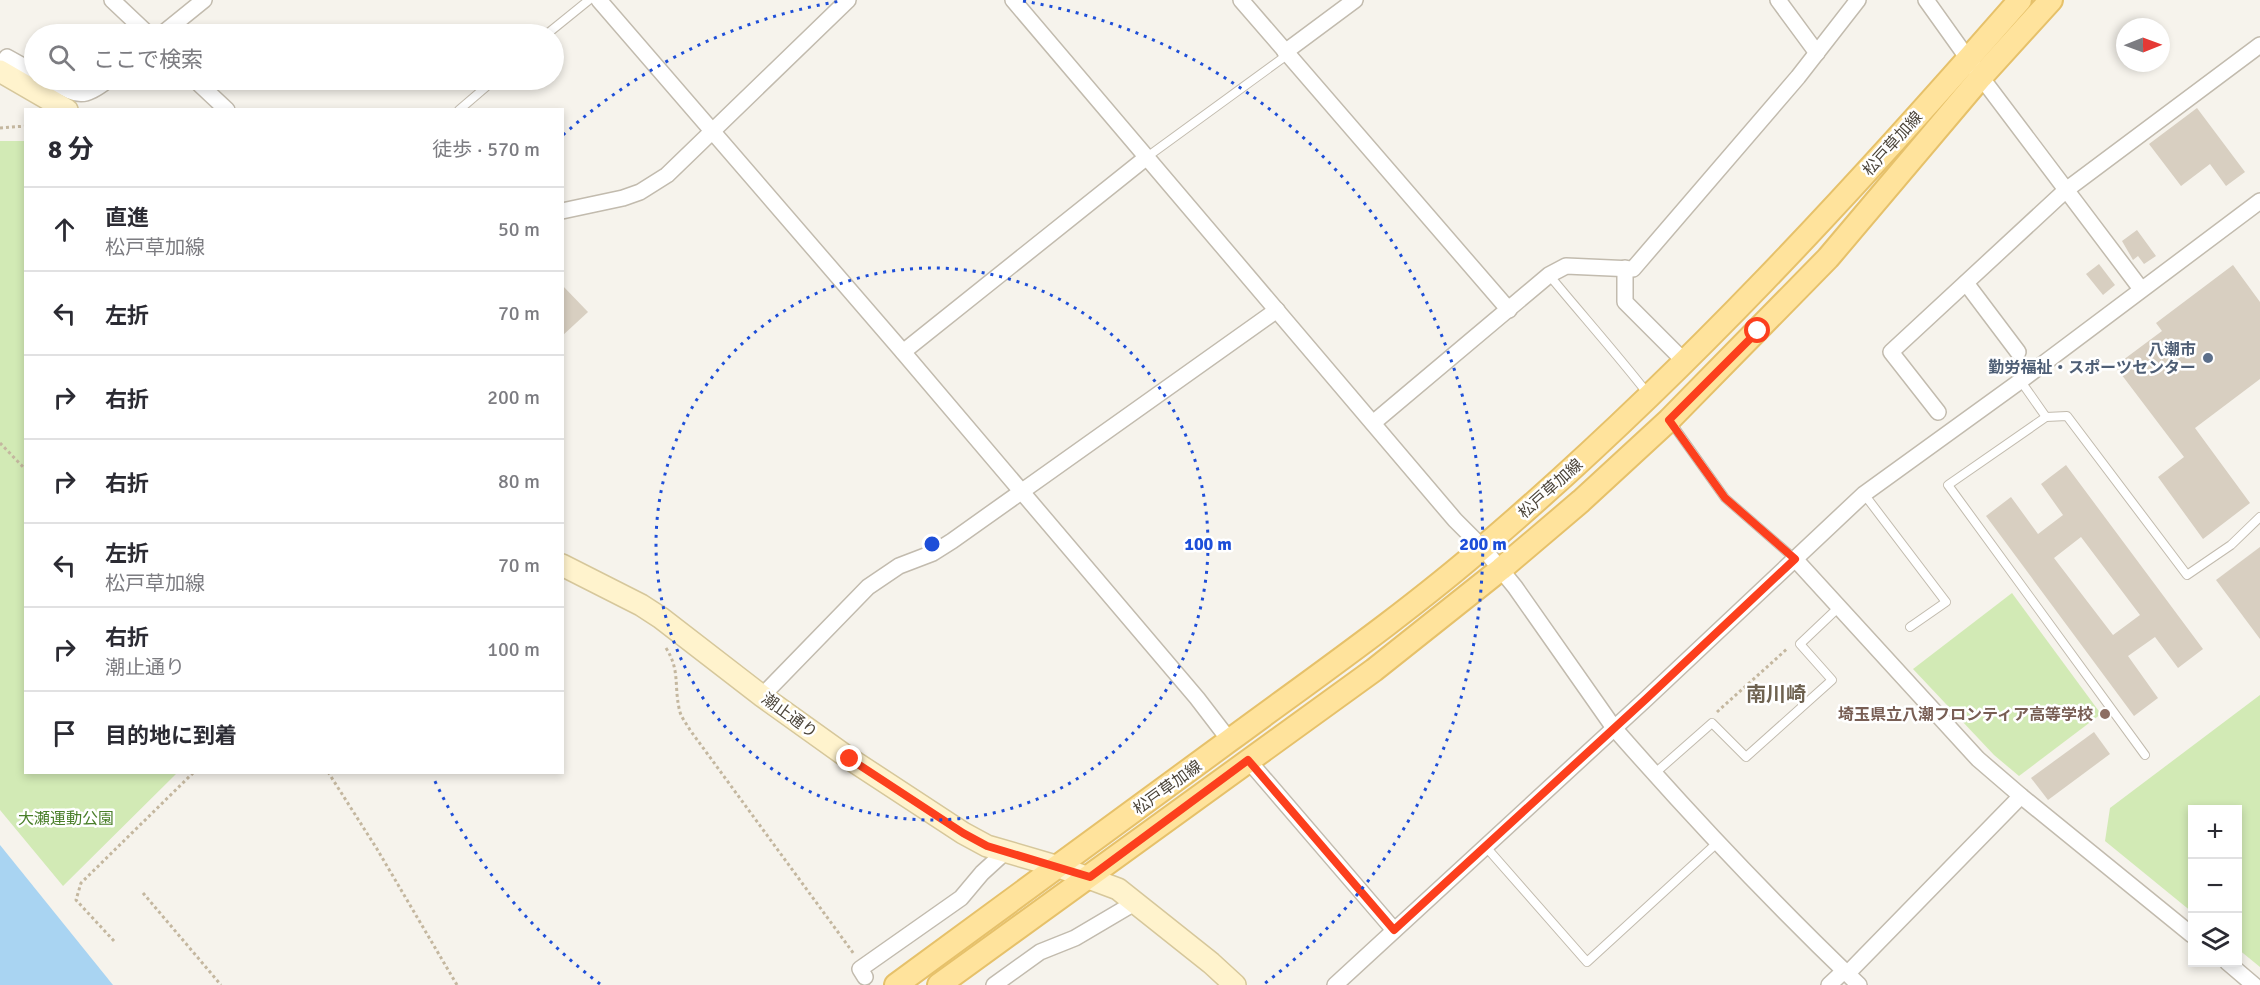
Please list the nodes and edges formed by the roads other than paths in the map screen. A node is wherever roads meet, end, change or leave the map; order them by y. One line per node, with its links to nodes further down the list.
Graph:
1 (112, 0): 14 (street)
2 (204, 0): 15 (street)
3 (589, 0): 16 (lane)
4 (599, 0): 32 (street)
5 (848, 0): 32 (street)
6 (1013, 0): 33 (street)
7 (1241, 0): 19 (street)
8 (1355, 0): 19 (street)
9 (1778, 0): 18 (street)
10 (1858, 0): 18 (street)
11 (1926, 0): 21 (street)
12 (2020, 0): 21 (main road, 松戸草加線)
13 (2051, 0): 21 (main road, 松戸草加線)
14 (137, 24)
15 (174, 24)
16 (560, 24)
17 (2260, 45): 34 (street)
18 (1817, 53): 37 (street)
19 (1286, 54): 33 (lane); 42 (street)
20 (24, 66): 22 (street)
21 (1975, 68): 34 (street); 45 (main road, 松戸草加線); 50 (main road, 松戸草加線)
22 (0, 69): 23 (street)
23 (24, 84)
24 (34, 90): 29 (street)
25 (69, 90): 26 (street)
26 (96, 90)
27 (206, 90): 30 (street)
28 (482, 90): 31 (lane)
29 (64, 108)
30 (225, 108)
31 (461, 108)
32 (712, 131): 36 (street); 44 (street)
33 (1147, 157): 41 (street); 44 (street)
34 (2066, 190): 39 (street); 40 (street)
35 (2260, 201): 40 (street)
36 (564, 211)
37 (1625, 268): 38 (street); 45 (street)
38 (1550, 275): 42 (street); 47 (lane)
39 (1966, 283): 43 (street); 48 (street)
40 (2141, 289): 46 (street)
41 (1277, 310): 51 (street); 52 (street)
42 (1509, 310): 51 (street)
43 (2018, 351)
44 (903, 352): 52 (street)
45 (1685, 362): 47 (main road, 松戸草加線)
46 (2020, 380): 49 (lane); 53 (street)
47 (1650, 397): 55 (main road, 松戸草加線)
48 (1938, 412)
49 (2046, 417): 54 (lane); 64 (lane)
50 (1669, 420): 56 (lane); 58 (main road, 松戸草加線)
51 (1373, 423): 55 (street)
52 (1022, 492): 61 (street); 63 (street)
53 (1864, 494): 56 (street); 60 (lane)
54 (2260, 517)
55 (1483, 548): 58 (street); 63 (main road, 松戸草加線)
56 (1795, 559): 59 (street); 62 (street)
57 (564, 566): 61 (street, 潮止通り)
58 (1501, 569): 62 (street); 65 (main road, 松戸草加線)
59 (1839, 608): 66 (lane); 67 (street)
60 (1910, 627)
61 (762, 696): 70 (street, 潮止通り)
62 (1614, 728): 66 (street); 69 (street)
63 (1230, 741): 71 (main road, 松戸草加線)
64 (2145, 755)
65 (1248, 760): 72 (main road, 松戸草加線); 74 (street)
66 (1654, 774): 68 (street)
67 (2021, 796): 75 (street); 77 (street)
68 (1717, 843): 69 (lane); 77 (street)
69 (1486, 847): 74 (street)
70 (1005, 852): 71 (street, 潮止通り); 78 (street)
71 (1059, 867): 72 (street, 潮止通り); 79 (main road, 松戸草加線)
72 (1090, 877): 73 (street, 潮止通り); 80 (main road, 松戸草加線)
73 (1136, 902): 81 (street); 82 (street, 潮止通り)
74 (1394, 930): 83 (street)
75 (2188, 931)
76 (2232, 967): 86 (street)
77 (1845, 972): 84 (street); 85 (street)
78 (863, 973)
79 (896, 985)
80 (939, 985)
81 (994, 985)
82 (1235, 985)
83 (1335, 985)
84 (1829, 985)
85 (1859, 985)
86 (2254, 985)

